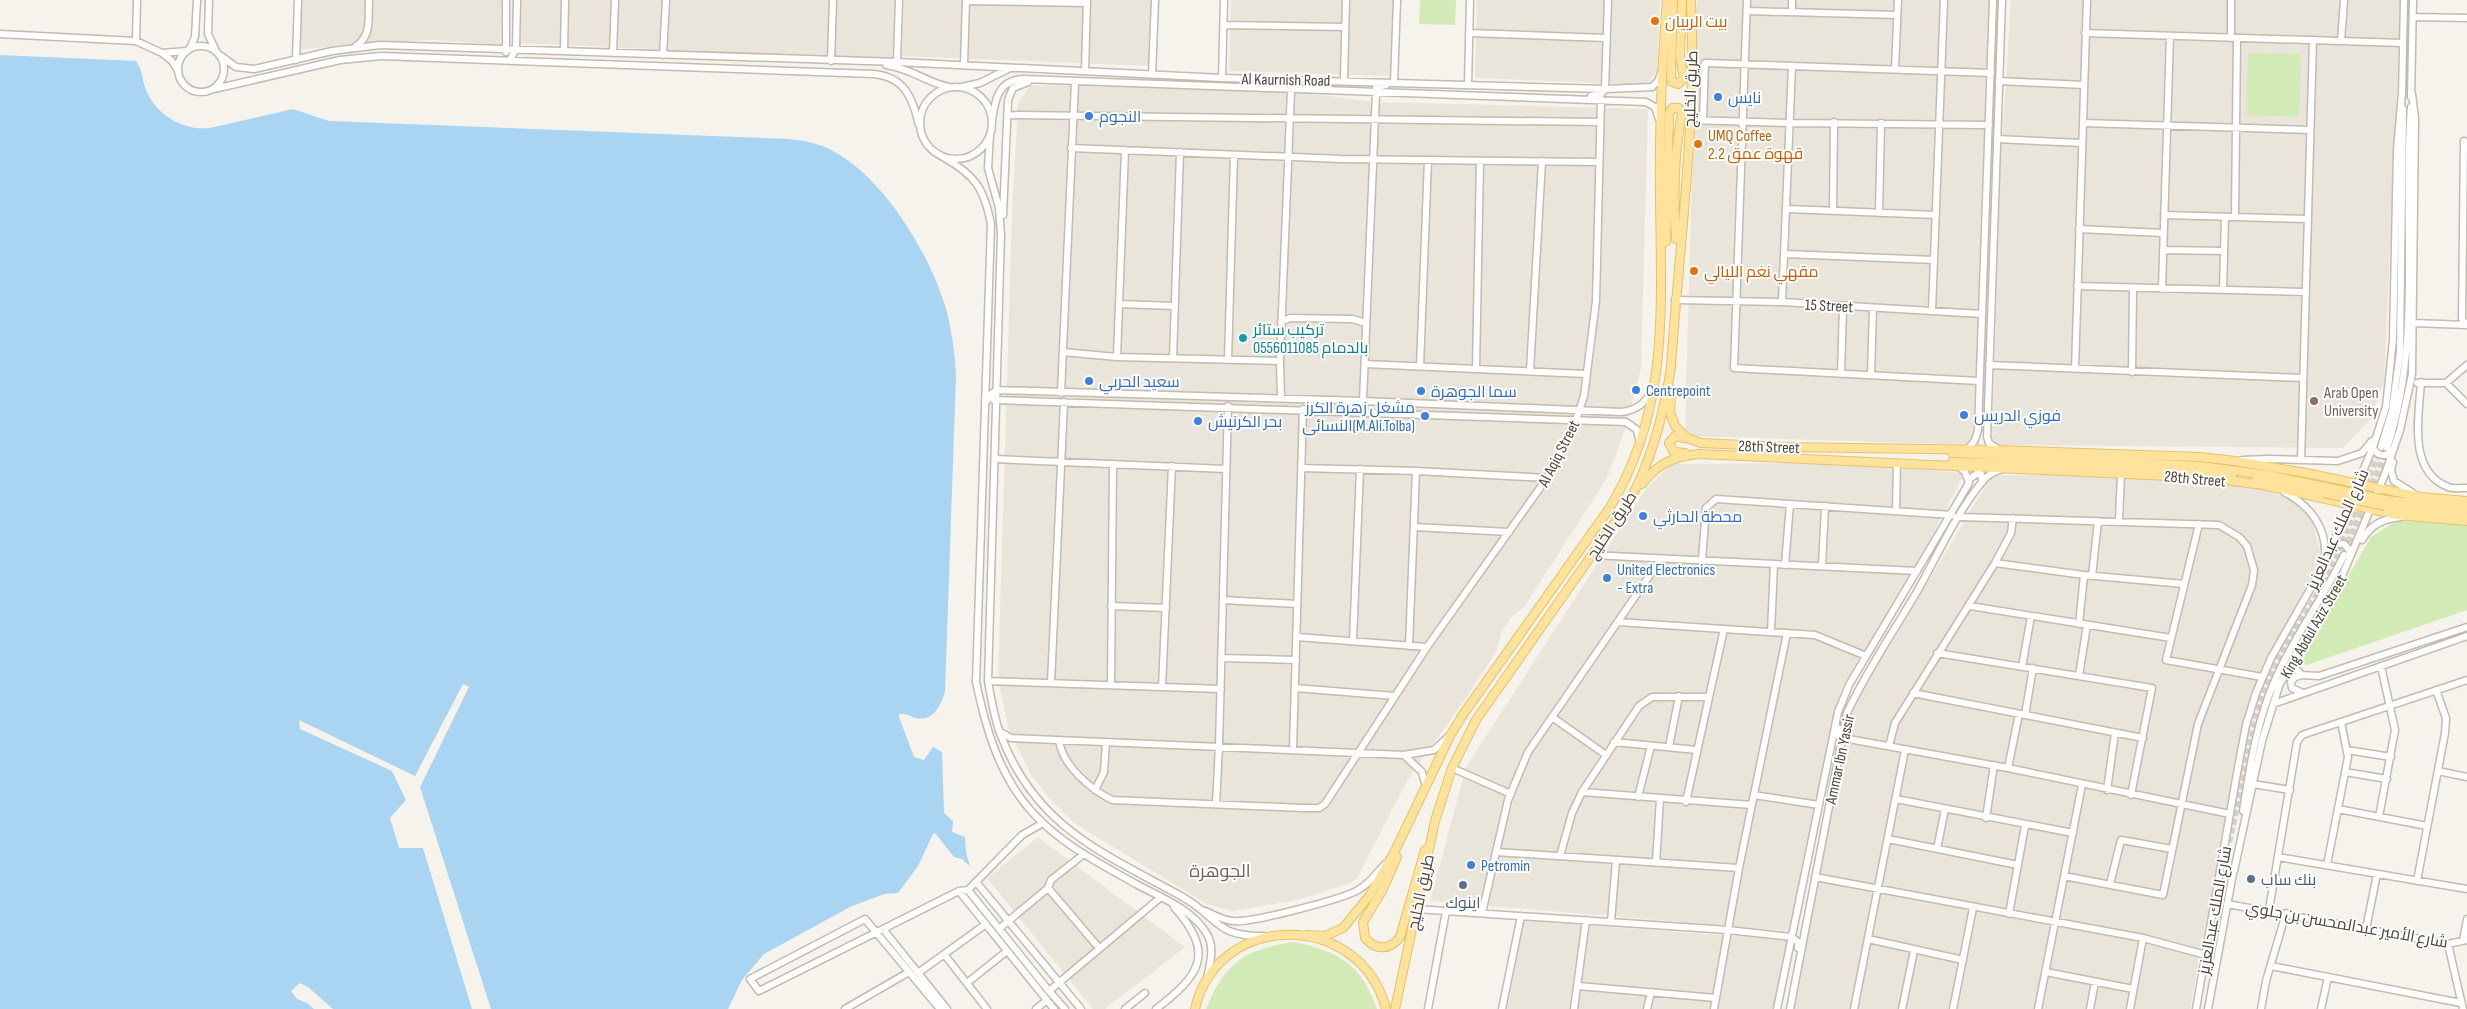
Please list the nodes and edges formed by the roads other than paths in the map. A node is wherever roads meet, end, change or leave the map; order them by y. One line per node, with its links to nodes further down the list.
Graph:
1 (137, 0): 51 (street)
2 (197, 0): 58 (street)
3 (209, 0): 61 (street)
4 (298, 0): 64 (street)
5 (369, 0): 43 (street)
6 (506, 0): 56 (street)
7 (517, 0): 57 (street)
8 (565, 0): 59 (street)
9 (615, 0): 60 (street)
10 (666, 0): 63 (street)
11 (833, 0): 66 (street)
12 (899, 0): 67 (street)
13 (1155, 0): 79 (street)
14 (1224, 0): 41 (street)
15 (1346, 0): 42 (street)
16 (1397, 0): 85 (street)
17 (1470, 0): 44 (street)
18 (1608, 0): 48 (street)
19 (1667, 0): 72 (main road, طريق الخليج)
20 (1673, 0): 21 (main road)
21 (1682, 0)
22 (1691, 0): 103 (main road, طريق الخليج)
23 (1747, 0): 36 (street)
24 (1792, 0): 37 (street)
25 (1898, 0): 38 (street)
26 (1944, 0): 75 (street)
27 (1993, 0): 78 (street)
28 (2002, 0): 83 (street)
29 (2087, 0): 45 (street)
30 (2231, 0): 49 (street)
31 (2344, 0): 52 (street)
32 (2404, 0): 53 (street, شارع الملك عبدالعزيز)
33 (2413, 0): 39 (street, شارع الملك عبدالعزيز)
34 (966, 1): 35 (street); 70 (street)
35 (1087, 2): 77 (street)
36 (1747, 11): 37 (street); 69 (street)
37 (1792, 12): 38 (street)
38 (1897, 15): 74 (street)
39 (2413, 16): 40 (street); 96 (street, شارع الملك عبدالعزيز)
40 (2467, 18)
41 (1224, 25): 42 (street); 80 (street)
42 (1346, 27): 82 (street)
43 (368, 32): 54 (street); 55 (street)
44 (1469, 33): 48 (street); 87 (street)
45 (2085, 33): 47 (street); 88 (street)
46 (0, 34): 51 (street)
47 (2170, 36): 49 (street); 115 (street)
48 (1606, 38): 92 (street)
49 (2234, 38): 50 (street); 116 (street)
50 (2313, 40): 52 (street); 118 (street)
51 (136, 41): 62 (street)
52 (2341, 41): 53 (street)
53 (2403, 43): 95 (street, شارع الملك عبدالعزيز)
54 (380, 45): 55 (street); 56 (street)
55 (353, 47): 64 (street)
56 (505, 49): 57 (street); 65 (street)
57 (516, 49): 59 (street); 65 (street)
58 (188, 50): 61 (street); 62 (street); 76 (street)
59 (564, 51): 60 (street)
60 (613, 52): 63 (street)
61 (218, 53): 64 (street); 91 (street)
62 (162, 54): 76 (street)
63 (663, 54): 66 (street)
64 (296, 60)
65 (510, 60): 91 (street); 114 (street)
66 (831, 61): 68 (street)
67 (897, 62): 68 (street, Al Kaurnish Road); 70 (street, Al Kaurnish Road)
68 (865, 63): 89 (street)
69 (1745, 64): 71 (street); 104 (street); 106 (street)
70 (964, 65): 73 (street, Al Kaurnish Road)
71 (1792, 66): 74 (street); 109 (street)
72 (1664, 67): 92 (street, Al Kaurnish Road); 117 (main road, طريق الخليج)
73 (1014, 68): 77 (street, Al Kaurnish Road); 90 (street)
74 (1896, 69): 75 (street)
75 (1941, 71): 78 (street); 112 (street)
76 (178, 72): 91 (street)
77 (1086, 72): 79 (street, Al Kaurnish Road)
78 (1991, 73): 113 (street)
79 (1152, 75): 80 (street, Al Kaurnish Road)
80 (1222, 78): 82 (street, Al Kaurnish Road)
81 (1034, 80): 84 (street, Al Kaurnish Road); 99 (street); 105 (street, Al Kaurnish Road)
82 (1344, 80): 85 (street, Al Kaurnish Road)
83 (1999, 81): 88 (street); 120 (street)
84 (1075, 82): 93 (street, Al Kaurnish Road); 100 (street)
85 (1394, 83): 86 (street, Al Kaurnish Road)
86 (1420, 83): 87 (street, Al Kaurnish Road); 94 (street)
87 (1468, 85): 92 (street, Al Kaurnish Road)
88 (2084, 85): 111 (street)
89 (950, 87): 90 (street); 114 (street)
90 (959, 87): 105 (street)
91 (214, 89)
92 (1605, 89): 97 (street)
93 (1291, 90): 94 (street, Al Kaurnish Road); 101 (street)
94 (1376, 93): 97 (street, Al Kaurnish Road); 102 (street)
95 (2402, 93): 96 (street, شارع الملك عبدالعزيز); 208 (street, شارع الملك عبدالعزيز)
96 (2412, 94): 167 (street, شارع الملك عبدالعزيز)
97 (1567, 98): 98 (street, Al Kaurnish Road)
98 (1601, 99): 107 (street, Al Aqiq Street); 117 (street, Al Kaurnish Road)
99 (1007, 115): 100 (street); 144 (street)
100 (1073, 116): 101 (street); 123 (street)
101 (1290, 120): 102 (street); 128 (street)
102 (1374, 120): 107 (street); 129 (street)
103 (1689, 120): 104 (street); 149 (main road, طريق الخليج)
104 (1703, 120): 106 (street)
105 (992, 121): 119 (street)
106 (1745, 121): 109 (street); 157 (street)
107 (1600, 122): 133 (street, Al Aqiq Street)
108 (1834, 122): 109 (street); 110 (street); 135 (street)
109 (1790, 123): 134 (street)
110 (1881, 123): 112 (street); 136 (street)
111 (2082, 123): 115 (street); 122 (street)
112 (1939, 124): 113 (street); 137 (street)
113 (1989, 125): 164 (street)
114 (919, 126): 127 (street)
115 (2167, 126): 116 (street); 138 (street)
116 (2236, 128): 118 (street); 140 (street)
117 (1661, 130): 153 (main road, طريق الخليج)
118 (2310, 130): 141 (street)
119 (990, 134): 127 (street); 144 (street)
120 (1997, 139): 122 (street); 176 (street)
121 (2464, 141): 167 (street)
122 (2082, 143): 142 (street)
123 (1071, 148): 124 (street); 168 (street)
124 (1124, 150): 125 (street); 159 (street)
125 (1180, 152): 126 (street); 160 (street)
126 (1234, 154): 128 (street); 171 (street)
127 (942, 157): 191 (street)
128 (1289, 157): 129 (street); 165 (street)
129 (1372, 159): 130 (street); 166 (street)
130 (1428, 160): 131 (street); 175 (street)
131 (1480, 160): 132 (street); 178 (street)
132 (1542, 161): 133 (street); 180 (street)
133 (1599, 162): 182 (street, Al Aqiq Street)
134 (1788, 209): 135 (street); 147 (street)
135 (1833, 211): 136 (street)
136 (1879, 213): 137 (street)
137 (1936, 214): 148 (street)
138 (2164, 215): 139 (street); 143 (street)
139 (2225, 217): 140 (street); 146 (street)
140 (2235, 217): 141 (street)
141 (2308, 219): 155 (street)
142 (2079, 229): 143 (street); 150 (street)
143 (2164, 233): 145 (street)
144 (1002, 234): 193 (street)
145 (2163, 250): 146 (street); 152 (street)
146 (2224, 251): 154 (street)
147 (1786, 254): 148 (street); 158 (street)
148 (1934, 260): 163 (street)
149 (1678, 264): 153 (main road); 156 (main road, طريق الخليج)
150 (2078, 286): 151 (street); 179 (street)
151 (2133, 288): 152 (street); 181 (street)
152 (2162, 289): 154 (street)
153 (1661, 290): 189 (main road, طريق الخليج)
154 (2223, 290): 155 (street)
155 (2306, 292): 186 (street)
156 (1675, 300): 157 (street, 15 Street); 177 (main road, طريق الخليج)
157 (1737, 302): 158 (street, 15 Street); 183 (street)
158 (1782, 302): 161 (street, 15 Street)
159 (1119, 304): 160 (street); 169 (street)
160 (1175, 306): 170 (street)
161 (1843, 306): 162 (street, 15 Street); 183 (street)
162 (1873, 308): 163 (street, 15 Street); 185 (street)
163 (1932, 311): 164 (street, 15 Street)
164 (1982, 314): 187 (street)
165 (1281, 322): 166 (street); 172 (street)
166 (1366, 323): 173 (street)
167 (2413, 323): 184 (street, شارع الملك عبدالعزيز)
168 (1063, 352): 169 (street); 194 (street)
169 (1117, 357): 170 (street)
170 (1173, 358): 171 (street)
171 (1228, 360): 172 (street)
172 (1280, 362): 196 (street)
173 (1365, 364): 175 (street); 198 (street)
174 (2467, 365): 190 (street)
175 (1420, 366): 178 (street)
176 (1989, 366): 179 (street); 211 (street)
177 (1671, 367): 212 (main road); 244 (main road, طريق الخليج)
178 (1476, 369): 180 (street)
179 (2075, 370): 181 (street)
180 (1530, 371): 182 (street)
181 (2132, 372): 186 (street)
182 (1586, 374): 204 (street, Al Aqiq Street)
183 (1840, 374): 185 (street)
184 (2412, 374): 188 (street); 192 (street, شارع الملك عبدالعزيز)
185 (1871, 375): 187 (street)
186 (2303, 378): 220 (street)
187 (1979, 381): 210 (street)
188 (2421, 382): 190 (street); 192 (street); 238 (street)
189 (1656, 383): 205 (street); 213 (main road, طريق الخليج)
190 (2446, 383): 200 (street)
191 (986, 386): 195 (street); 201 (street)
192 (2410, 386): 209 (street, King Abdul Aziz Street)
193 (997, 390): 194 (street); 195 (street); 197 (street)
194 (1061, 393): 196 (street)
195 (990, 395): 197 (street); 201 (street)
196 (1281, 398): 198 (street)
197 (996, 400): 199 (street); 219 (street)
198 (1363, 401): 204 (street)
199 (1064, 402): 202 (street); 221 (street)
200 (2467, 404)
201 (986, 405): 380 (street)
202 (1228, 406): 203 (street); 228 (street)
203 (1303, 409): 206 (street); 229 (street)
204 (1579, 411): 205 (street); 206 (street, Al Aqiq Street)
205 (1621, 412): 207 (street)
206 (1576, 420): 207 (street); 234 (street, Al Aqiq Street)
207 (1626, 422): 213 (street)
208 (2380, 430): 214 (street, شارع الملك عبدالعزيز); 220 (street)
209 (2400, 430): 214 (street); 239 (street, King Abdul Aziz Street); 242 (street)
210 (1977, 435): 211 (street); 216 (street)
211 (1987, 437): 217 (street)
212 (1687, 438): 215 (main road, 28th Street); 218 (main road)
213 (1640, 445): 328 (main road, طريق الخليج)
214 (2373, 447): 237 (street, شارع الملك عبدالعزيز)
215 (1929, 449): 216 (main road, 28th Street); 241 (main road, 28th Street)
216 (1968, 449): 217 (main road, 28th Street)
217 (1999, 450): 222 (main road, 28th Street)
218 (1698, 454): 223 (main road, 28th Street); 244 (main road, 28th Street)
219 (995, 459): 221 (street); 308 (street)
220 (2301, 460): 222 (street)
221 (1060, 461): 224 (street); 309 (street)
222 (2235, 461): 237 (main road, 28th Street)
223 (1897, 463): 225 (main road, 28th Street); 251 (street)
224 (1112, 464): 226 (street); 279 (street)
225 (1920, 464): 227 (main road, 28th Street); 241 (main road, 28th Street)
226 (1172, 466): 228 (street); 281 (street)
227 (1958, 466): 230 (main road, 28th Street); 235 (street)
228 (1226, 468): 277 (street)
229 (1301, 468): 231 (street); 278 (street)
230 (2004, 468): 233 (main road, 28th Street); 236 (street)
231 (1360, 469): 232 (street); 292 (street)
232 (1416, 471): 234 (street); 261 (street)
233 (2121, 473): 240 (main road, 28th Street); 258 (street)
234 (1547, 478): 262 (street, Al Aqiq Street)
235 (1969, 479): 236 (street); 252 (street, Ammar Ibn Yassir)
236 (1982, 482): 255 (street, Ammar Ibn Yassir)
237 (2357, 484): 239 (main road, 28th Street); 247 (street, شارع الملك عبدالعزيز)
238 (2467, 488)
239 (2379, 489): 242 (main road, 28th Street); 249 (street, King Abdul Aziz Street)
240 (2281, 490): 247 (main road, 28th Street); 270 (street)
241 (2325, 490): 245 (main road, 28th Street, bridge)
242 (2421, 497): 243 (main road, 28th Street)
243 (2467, 501)
244 (1629, 502): 263 (main road, طريق الخليج)
245 (2385, 503): 250 (main road, 28th Street); 254 (main road, 28th Street)
246 (1790, 504): 248 (street); 266 (street); 269 (street)
247 (2348, 505): 249 (main road, 28th Street); 270 (street, شارع الملك عبدالعزيز)
248 (1825, 506): 251 (street); 271 (street)
249 (2371, 510): 253 (main road, 28th Street); 275 (street, King Abdul Aziz Street)
250 (2467, 510)
251 (1896, 511): 252 (street)
252 (1952, 515): 272 (street, Ammar Ibn Yassir)
253 (2407, 516): 259 (main road, 28th Street); 275 (street)
254 (2467, 516)
255 (1960, 517): 256 (street); 329 (street, Ammar Ibn Yassir)
256 (2013, 518): 257 (street); 267 (street)
257 (2098, 520): 258 (street); 274 (street)
258 (2119, 521): 260 (street)
259 (2467, 521)
260 (2199, 524): 276 (street); 303 (street)
261 (1414, 526): 262 (street); 293 (street)
262 (1509, 532): 294 (street, Al Aqiq Street)
263 (1592, 555): 265 (street); 349 (main road, طريق الخليج)
264 (2344, 555): 398 (street, شارع الملك عبدالعزيز)
265 (1661, 558): 266 (street); 283 (street)
266 (1702, 560): 268 (street)
267 (1995, 563): 273 (street); 280 (street)
268 (1774, 564): 269 (street); 287 (street)
269 (1785, 565): 271 (street)
270 (2324, 565): 275 (street); 306 (street, شارع الملك عبدالعزيز)
271 (1822, 566): 272 (street)
272 (1917, 571): 297 (street, Ammar Ibn Yassir)
273 (2084, 575): 274 (street); 284 (street)
274 (2092, 576): 276 (street)
275 (2342, 576): 296 (street, King Abdul Aziz Street)
276 (2184, 584): 291 (street)
277 (1223, 600): 278 (street); 298 (street)
278 (1298, 604): 290 (street)
279 (1111, 606): 281 (street); 310 (street)
280 (1970, 606): 282 (street); 295 (street)
281 (1166, 608): 311 (street)
282 (2031, 616): 284 (street); 301 (street)
283 (1618, 622): 286 (street); 324 (street)
284 (2083, 625): 291 (street); 305 (street)
285 (2467, 627): 304 (street)
286 (1724, 629): 287 (street); 319 (street)
287 (1771, 632): 288 (street)
288 (1787, 633): 297 (street); 364 (street)
289 (2467, 636): 300 (street)
290 (1296, 637): 292 (street); 299 (street)
291 (2171, 638): 303 (street)
292 (1354, 641): 293 (street)
293 (1409, 646): 294 (street)
294 (1427, 648): 317 (street, Al Aqiq Street)
295 (1937, 653): 301 (street); 315 (street)
296 (2295, 655): 304 (street); 320 (street, King Abdul Aziz Street)
297 (1866, 656): 322 (street, Ammar Ibn Yassir)
298 (1221, 658): 299 (street); 313 (street)
299 (1296, 660): 312 (street)
300 (2381, 666): 316 (street); 321 (street)
301 (2022, 667): 302 (street)
302 (2033, 668): 305 (street); 323 (street)
303 (2219, 670): 306 (street); 372 (street)
304 (2302, 675): 316 (street)
305 (2079, 676): 330 (street)
306 (2262, 677): 375 (street, شارع الملك عبدالعزيز)
307 (2467, 680): 314 (street)
308 (988, 681): 309 (street); 326 (street)
309 (1051, 683): 310 (street)
310 (1111, 685): 311 (street)
311 (1162, 687): 313 (street)
312 (1295, 688): 317 (street); 338 (street)
313 (1221, 689): 334 (street)
314 (2436, 690): 321 (street); 351 (street)
315 (1913, 693): 323 (street); 336 (street)
316 (2303, 693): 320 (street)
317 (1395, 696): 342 (street, Al Aqiq Street)
318 (1679, 696): 319 (street); 333 (street); 337 (street)
319 (1709, 697): 339 (street)
320 (2273, 704): 355 (street, King Abdul Aziz Street)
321 (2390, 706): 325 (street); 346 (street)
322 (1840, 707): 329 (street); 370 (street, Ammar Ibn Yassir)
323 (2022, 715): 327 (street); 350 (street)
324 (1552, 717): 345 (street); 362 (street)
325 (2341, 722): 341 (street); 360 (street)
326 (999, 732): 331 (street); 397 (street)
327 (2115, 732): 330 (street); 359 (street)
328 (1450, 736): 343 (street); 357 (main road, طريق الخليج)
329 (1843, 738): 336 (street); 402 (street, Ammar Ibn Yassir)
330 (2143, 738): 363 (street)
331 (1059, 740): 332 (street); 358 (street)
332 (1106, 742): 334 (street); 358 (street)
333 (1614, 742): 335 (street); 345 (street)
334 (1219, 746): 338 (street); 369 (street)
335 (1651, 746): 337 (street); 365 (street)
336 (1888, 746): 340 (street)
337 (1669, 748): 339 (street)
338 (1293, 749): 342 (street)
339 (1697, 750): 368 (street)
340 (1905, 750): 348 (street); 367 (street)
341 (2347, 750): 346 (street); 352 (street)
342 (1358, 752): 344 (street); 369 (street, Al Aqiq Street)
343 (1421, 752): 344 (street); 347 (street)
344 (1404, 755): 347 (street)
345 (1606, 755): 361 (street)
346 (2391, 757): 354 (street)
347 (1415, 764): 357 (street)
348 (1994, 766): 350 (street); 377 (street)
349 (1452, 768): 362 (street); 379 (main road, طريق الخليج)
350 (2008, 768): 356 (street)
351 (2438, 771): 353 (street); 382 (street)
352 (2345, 772): 354 (street); 374 (street)
353 (2467, 777)
354 (2386, 779): 376 (street)
355 (2253, 784): 360 (street); 398 (street, King Abdul Aziz Street)
356 (2082, 785): 359 (street); 383 (street)
357 (1426, 787): 378 (main road, طريق الخليج)
358 (1095, 790): 369 (street, Al Aqiq Street)
359 (2106, 790): 363 (street)
360 (2290, 790): 391 (street)
361 (1582, 792): 365 (street); 390 (street)
362 (1511, 794): 387 (street)
363 (2131, 794): 372 (street)
364 (1754, 795): 370 (street); 371 (street)
365 (1638, 797): 366 (street)
366 (1660, 799): 368 (street); 393 (street)
367 (1896, 799): 373 (street); 384 (street)
368 (1686, 802): 371 (street)
369 (1216, 804)
370 (1819, 804): 435 (street, Ammar Ibn Yassir)
371 (1752, 805): 396 (street)
372 (2182, 805): 375 (street); 386 (street)
373 (1945, 809): 377 (street); 385 (street)
374 (2338, 809): 376 (street); 395 (street)
375 (2230, 814): 444 (street, شارع الملك عبدالعزيز)
376 (2379, 817): 382 (street)
377 (1986, 818): 381 (street)
378 (1410, 820): 379 (main road); 388 (main road, طريق الخليج)
379 (1435, 821): 416 (main road, طريق الخليج)
380 (1043, 823): 389 (street); 404 (street)
381 (2026, 826): 383 (street); 394 (street)
382 (2427, 826): 403 (street)
383 (2073, 833): 401 (street)
384 (1888, 839): 385 (street); 407 (street)
385 (1937, 849): 394 (street)
386 (2172, 849): 405 (street); 405 (street)
387 (1496, 852): 390 (street); 419 (street)
388 (1394, 853): 414 (street); 433 (main road, طريق الخليج)
389 (1084, 854): 399 (street); 406 (street)
390 (1560, 856): 392 (street)
391 (2278, 857): 395 (street); 417 (street)
392 (1616, 860): 393 (street); 426 (street)
393 (1656, 862): 396 (street)
394 (2018, 865): 421 (street)
395 (2327, 865): 400 (street)
396 (1739, 868): 431 (street)
397 (1131, 869): 399 (street); 414 (street)
398 (2234, 871): 413 (street, شارع الملك عبدالعزيز)
399 (1119, 874): 411 (street)
400 (2377, 874): 403 (street); 430 (street)
401 (2064, 876): 405 (street); 427 (street)
402 (1815, 878): 407 (street); 451 (street, Ammar Ibn Yassir)
403 (2417, 881): 408 (street)
404 (977, 883): 409 (street); 425 (street)
405 (2110, 884)
406 (1048, 888): 425 (street); 440 (street)
407 (1878, 888): 415 (street); 437 (street)
408 (2467, 889)
409 (968, 890): 410 (street); 429 (street)
410 (959, 891): 428 (street); 432 (street)
411 (1160, 897): 412 (street); 440 (street)
412 (1168, 901): 453 (street); 474 (street)
413 (2227, 904): 417 (street, شارع الأمير عبدالمحسن بن جلوي); 491 (street, شارع الملك عبدالعزيز)
414 (1199, 908): 434 (street)
415 (1973, 908): 421 (street); 445 (street)
416 (1416, 909): 418 (street); 476 (main road, طريق الخليج)
417 (2269, 910): 420 (street, شارع الأمير عبدالمحسن بن جلوي)
418 (1446, 911): 419 (street); 477 (street)
419 (1482, 913): 422 (street)
420 (2286, 913): 430 (street, شارع الأمير عبدالمحسن بن جلوي); 446 (street)
421 (2009, 914): 427 (street)
422 (1522, 916): 424 (street); 478 (street)
423 (2467, 919): 438 (street)
424 (1586, 920): 426 (street); 456 (street)
425 (1008, 921): 429 (street); 452 (street)
426 (1611, 922): 431 (street)
427 (2055, 923): 436 (street); 448 (street)
428 (986, 924): 441 (street); 443 (street)
429 (1000, 928): 458 (street)
430 (2366, 929): 439 (street, شارع الأمير عبدالمحسن بن جلوي)
431 (1728, 930): 435 (street); 461 (street)
432 (880, 931): 432 (street); 447 (street); 449 (street)
433 (1306, 935): 434 (main road); 475 (main road)
434 (1270, 936): 453 (main road)
435 (1792, 936): 451 (street); 482 (street, Ammar Ibn Yassir)
436 (2143, 938): 444 (street); 457 (street)
437 (1868, 939): 442 (street); 484 (street)
438 (2465, 941): 439 (street, شارع الأمير عبدالمحسن بن جلوي)
439 (2448, 944): 463 (street)
440 (1099, 948): 452 (street)
441 (1007, 951): 455 (street); 462 (street)
442 (1914, 951): 445 (street); 485 (street)
443 (944, 954): 449 (street); 455 (street)
444 (2206, 955): 490 (street, شارع الملك عبدالعزيز)
445 (1963, 960): 486 (street)
446 (2270, 966): 450 (street); 492 (street)
447 (909, 972): 465 (street); 466 (street)
448 (2046, 972): 454 (street); 487 (street)
449 (918, 973): 467 (street)
450 (2328, 977): 463 (street); 493 (street)
451 (1795, 980): 483 (street, Ammar Ibn Yassir)
452 (1059, 981): 458 (street); 472 (street)
453 (1206, 982): 464 (main road)
454 (2095, 982): 457 (street); 488 (street)
455 (967, 983): 468 (street)
456 (1578, 986): 459 (street); 479 (street)
457 (2133, 990): 489 (street)
458 (1049, 991): 471 (street)
459 (1650, 992): 461 (street); 480 (street)
460 (1145, 993): 473 (street)
461 (1716, 998): 481 (street)
462 (1047, 1000): 469 (street); 470 (street)
463 (2462, 1006)
464 (1195, 1007)
465 (845, 1009)
466 (940, 1009)
467 (947, 1009)
468 (987, 1009)
469 (1036, 1009)
470 (1054, 1009)
471 (1065, 1009)
472 (1081, 1009)
473 (1125, 1009)
474 (1156, 1009)
475 (1386, 1009)
476 (1395, 1009)
477 (1428, 1009)
478 (1502, 1009)
479 (1574, 1009)
480 (1647, 1009)
481 (1714, 1009)
482 (1777, 1009)
483 (1790, 1009)
484 (1854, 1009)
485 (1902, 1009)
486 (1953, 1009)
487 (2038, 1009)
488 (2090, 1009)
489 (2130, 1009)
490 (2196, 1009)
491 (2208, 1009)
492 (2261, 1009)
493 (2321, 1009)

